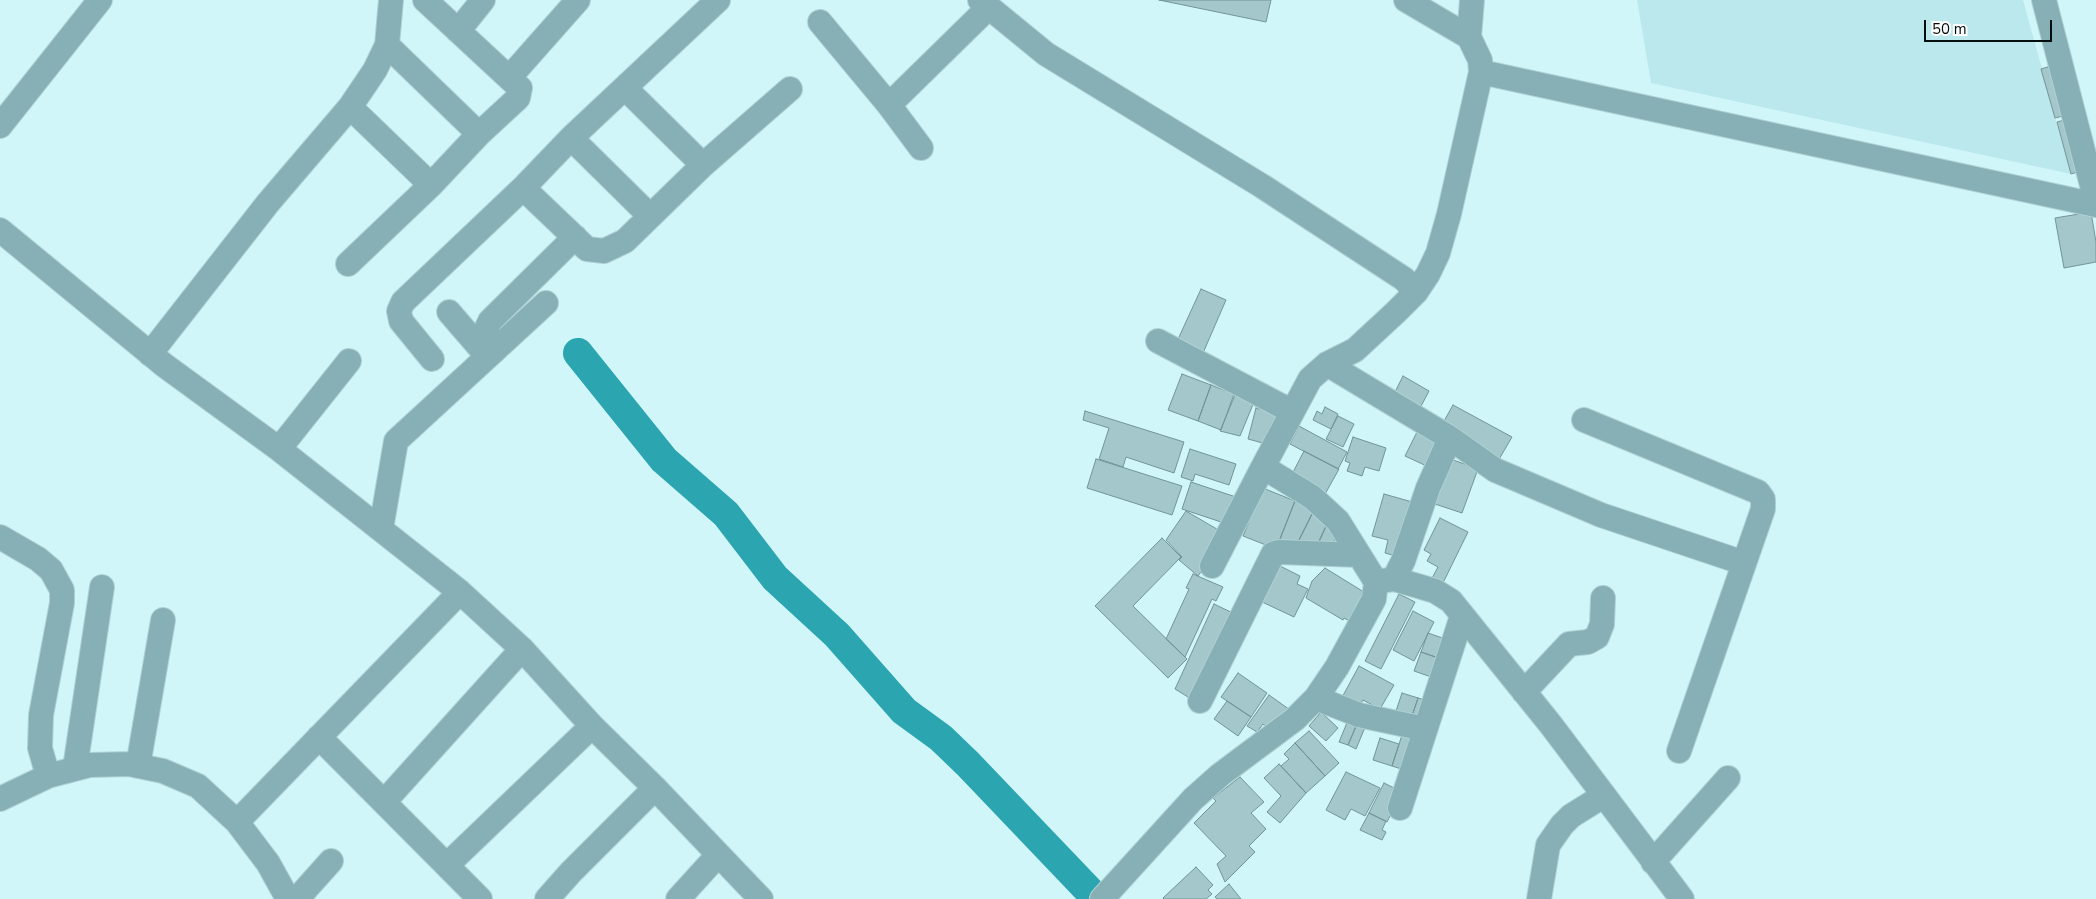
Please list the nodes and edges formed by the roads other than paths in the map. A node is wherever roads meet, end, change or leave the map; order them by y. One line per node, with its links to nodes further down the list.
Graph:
1 (100, 0): 21 (street)
2 (392, 0): 14 (street)
3 (425, 0): 12 (street)
4 (483, 0): 12 (street)
5 (578, 0): 16 (street)
6 (718, 0): 17 (street)
7 (1406, 0): 13 (street)
8 (1472, 0): 13 (street)
9 (2044, 0): 28 (street)
10 (984, 4): 19 (street); 34 (street)
11 (820, 22): 19 (street)
12 (458, 31): 16 (street)
13 (1470, 37): 15 (street)
14 (387, 45): 20 (street); 22 (street)
15 (1481, 72): 29 (street); 34 (street)
16 (509, 78): 22 (street)
17 (625, 88): 23 (street); 25 (street)
18 (790, 89): 25 (street)
19 (889, 105): 24 (street)
20 (350, 106): 26 (street); 38 (street)
21 (0, 126)
22 (478, 134): 26 (street)
23 (571, 138): 27 (street); 30 (street)
24 (921, 148)
25 (703, 165): 30 (street)
26 (431, 185): 33 (street)
27 (523, 188): 32 (street); 40 (street)
28 (2096, 201)
29 (2096, 205)
30 (649, 216): 32 (street)
31 (0, 230): 38 (street)
32 (576, 237): 39 (street)
33 (348, 264)
34 (1416, 292): 42 (street)
35 (546, 303): 39 (street)
36 (449, 312): 39 (street)
37 (1158, 341): 43 (street)
38 (150, 354): 46 (street)
39 (491, 354): 48 (street)
40 (432, 360)
41 (349, 361): 46 (street)
42 (1327, 364): 43 (street); 45 (street)
43 (1291, 412): 47 (street)
44 (1584, 420): 51 (street)
45 (1450, 438): 51 (street); 53 (street)
46 (279, 450): 48 (street)
47 (1263, 467): 50 (street); 52 (street)
48 (381, 529): 55 (street)
49 (0, 537): 69 (street)
50 (1358, 555): 53 (street); 62 (street)
51 (1744, 563): 66 (street)
52 (1212, 566)
53 (1385, 580): 57 (street); 61 (street)
54 (102, 587): 68 (street)
55 (460, 592): 59 (street); 65 (street)
56 (1603, 598): 60 (street)
57 (1462, 616): 60 (street); 64 (street)
58 (163, 620): 67 (street)
59 (522, 650): 63 (street); 74 (street)
60 (1524, 692): 72 (street)
61 (1316, 698): 64 (street); 81 (street)
62 (1200, 701)
63 (592, 726): 71 (street); 80 (street)
64 (1426, 729): 75 (street)
65 (319, 737): 74 (street); 76 (street)
66 (1678, 751)
67 (138, 766): 68 (street); 76 (street)
68 (75, 768): 69 (street)
69 (48, 776): 73 (street)
70 (1728, 778): 79 (street)
71 (655, 788): 77 (street); 85 (street)
72 (1603, 796): 79 (street); 88 (street)
73 (0, 799)
74 (384, 802): 80 (street)
75 (1400, 808)
76 (237, 822): 82 (street)
77 (718, 854): 86 (street); 87 (street)
78 (331, 861): 83 (street)
79 (1653, 862): 89 (street)
80 (447, 865): 84 (street)
81 (1109, 891)
82 (288, 899)
83 (296, 899)
84 (480, 899)
85 (547, 899)
86 (678, 899)
87 (761, 899)
88 (1539, 899)
89 (1682, 899)

